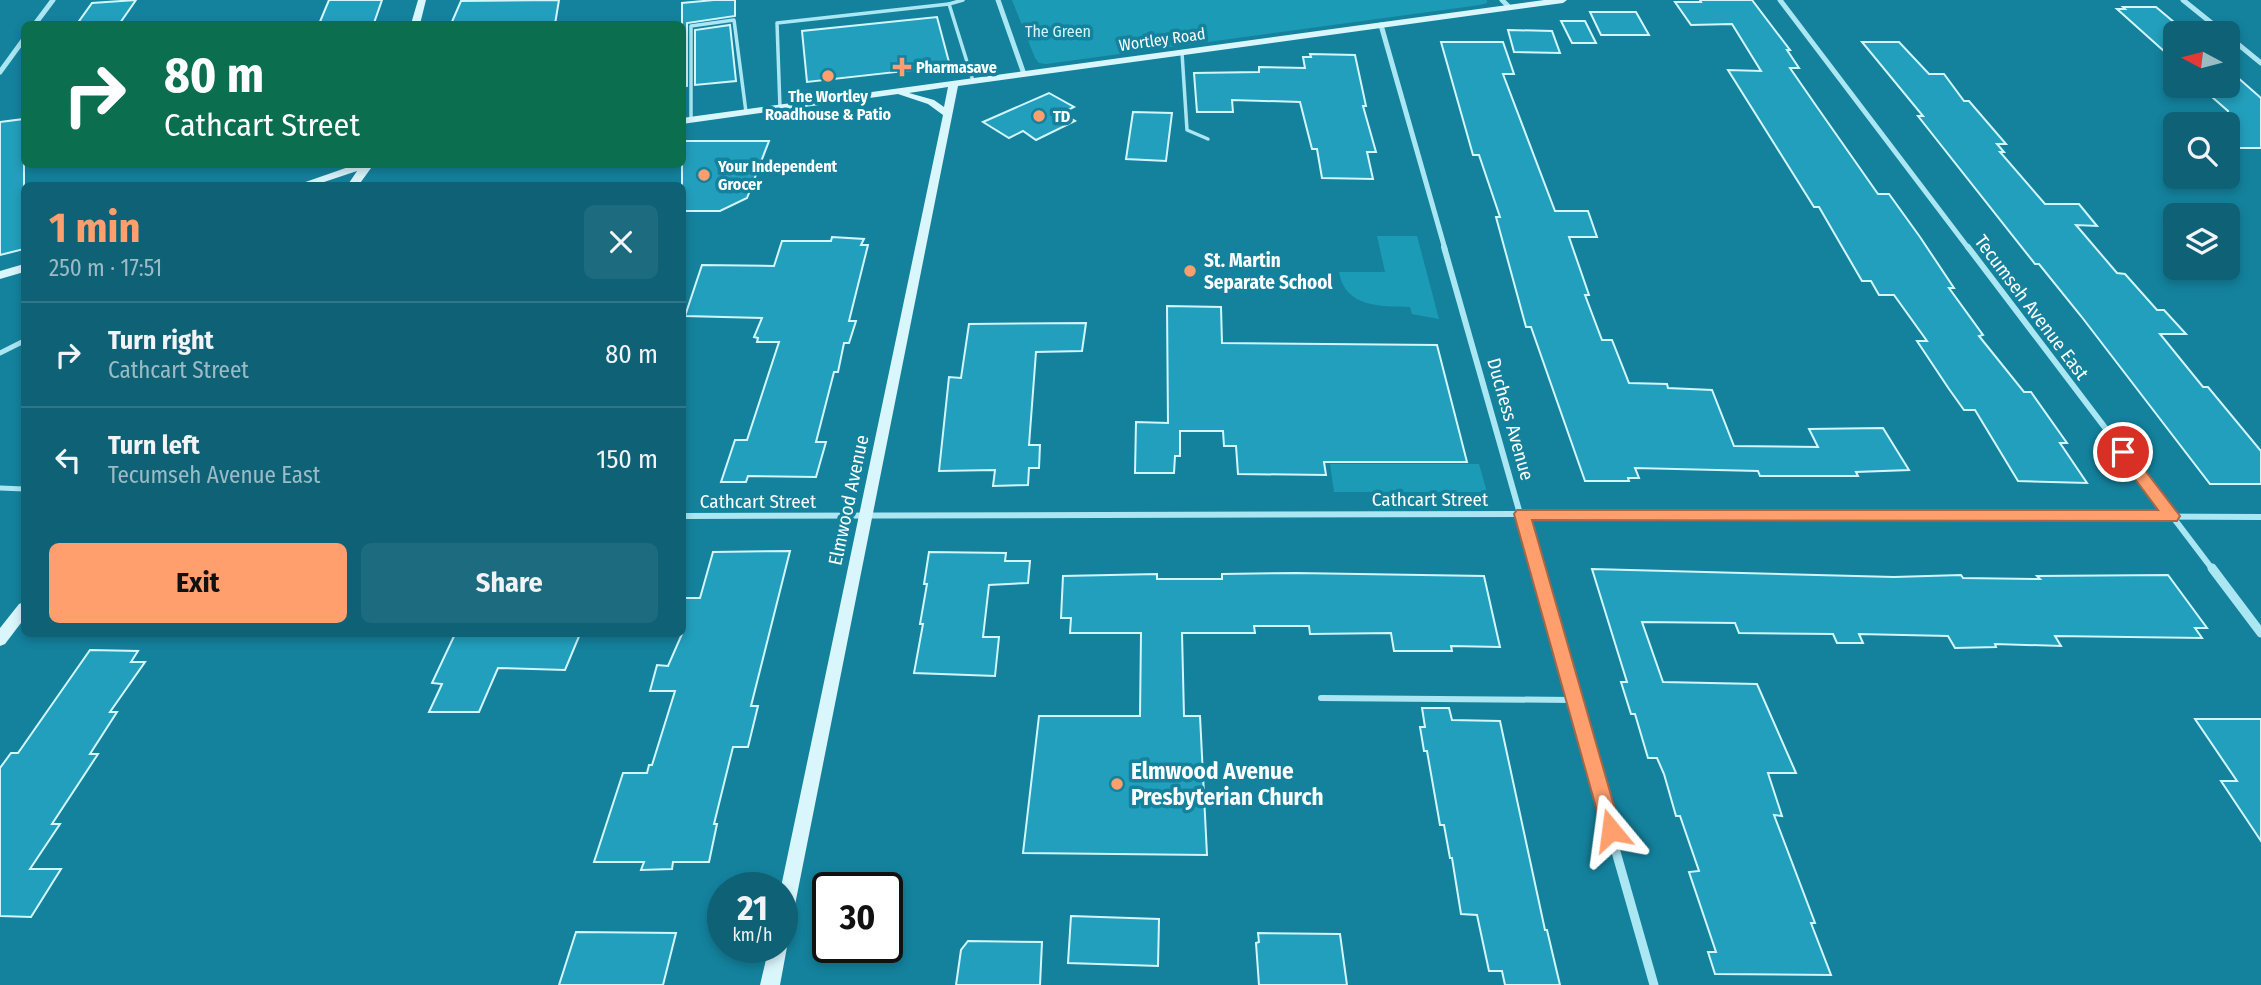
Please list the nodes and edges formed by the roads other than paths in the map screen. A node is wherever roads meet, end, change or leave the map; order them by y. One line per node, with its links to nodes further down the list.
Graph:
1 (53, 0): 10 (street)
2 (422, 0): 11 (street)
3 (963, 0): 8 (lane)
4 (998, 0): 19 (street)
5 (1563, 0): 9 (street, Wortley Road)
6 (1780, 0): 40 (street, Tecumseh Avenue East)
7 (2183, 0): 12 (street)
8 (949, 4): 20 (lane); 23 (lane)
9 (1506, 4): 13 (street, Wortley Road)
10 (37, 21)
11 (416, 21)
12 (2209, 21)
13 (1381, 25): 16 (street, Wortley Road); 38 (street, Duchess Avenue)
14 (21, 43): 18 (street)
15 (2240, 46): 17 (street)
16 (1182, 52): 19 (street, Wortley Road); 27 (lane)
17 (2261, 63)
18 (0, 72)
19 (1024, 74): 20 (street, Wortley Road)
20 (973, 81): 21 (street, Wortley Road)
21 (954, 84): 22 (street, Wortley Road); 25 (street, Elmwood Avenue)
22 (891, 92): 23 (street, Wortley Road); 25 (street)
23 (780, 108): 24 (street, Wortley Road)
24 (746, 113): 26 (street, Wortley Road); 26 (lane)
25 (948, 114): 41 (street, Elmwood Avenue)
26 (687, 121)
27 (1208, 139)
28 (358, 168): 30 (street)
29 (366, 168): 31 (street)
30 (312, 182)
31 (355, 182)
32 (21, 269): 33 (street)
33 (0, 275)
34 (21, 342): 35 (lane)
35 (0, 353)
36 (0, 488): 37 (lane)
37 (21, 489)
38 (1522, 514): 40 (street, Cathcart Street); 41 (street, Cathcart Street); 47 (street, Duchess Avenue)
39 (686, 516): 41 (street, Cathcart Street)
40 (2172, 516): 42 (street, Cathcart Street); 44 (street, Tecumseh Avenue East)
41 (866, 517): 48 (street, Elmwood Avenue)
42 (2261, 517)
43 (21, 612): 45 (street)
44 (2261, 633)
45 (0, 640)
46 (1321, 698): 47 (lane)
47 (1574, 700): 51 (street, Duchess Avenue)
48 (793, 872)
49 (774, 963): 50 (street)
50 (769, 985)
51 (1654, 985)

